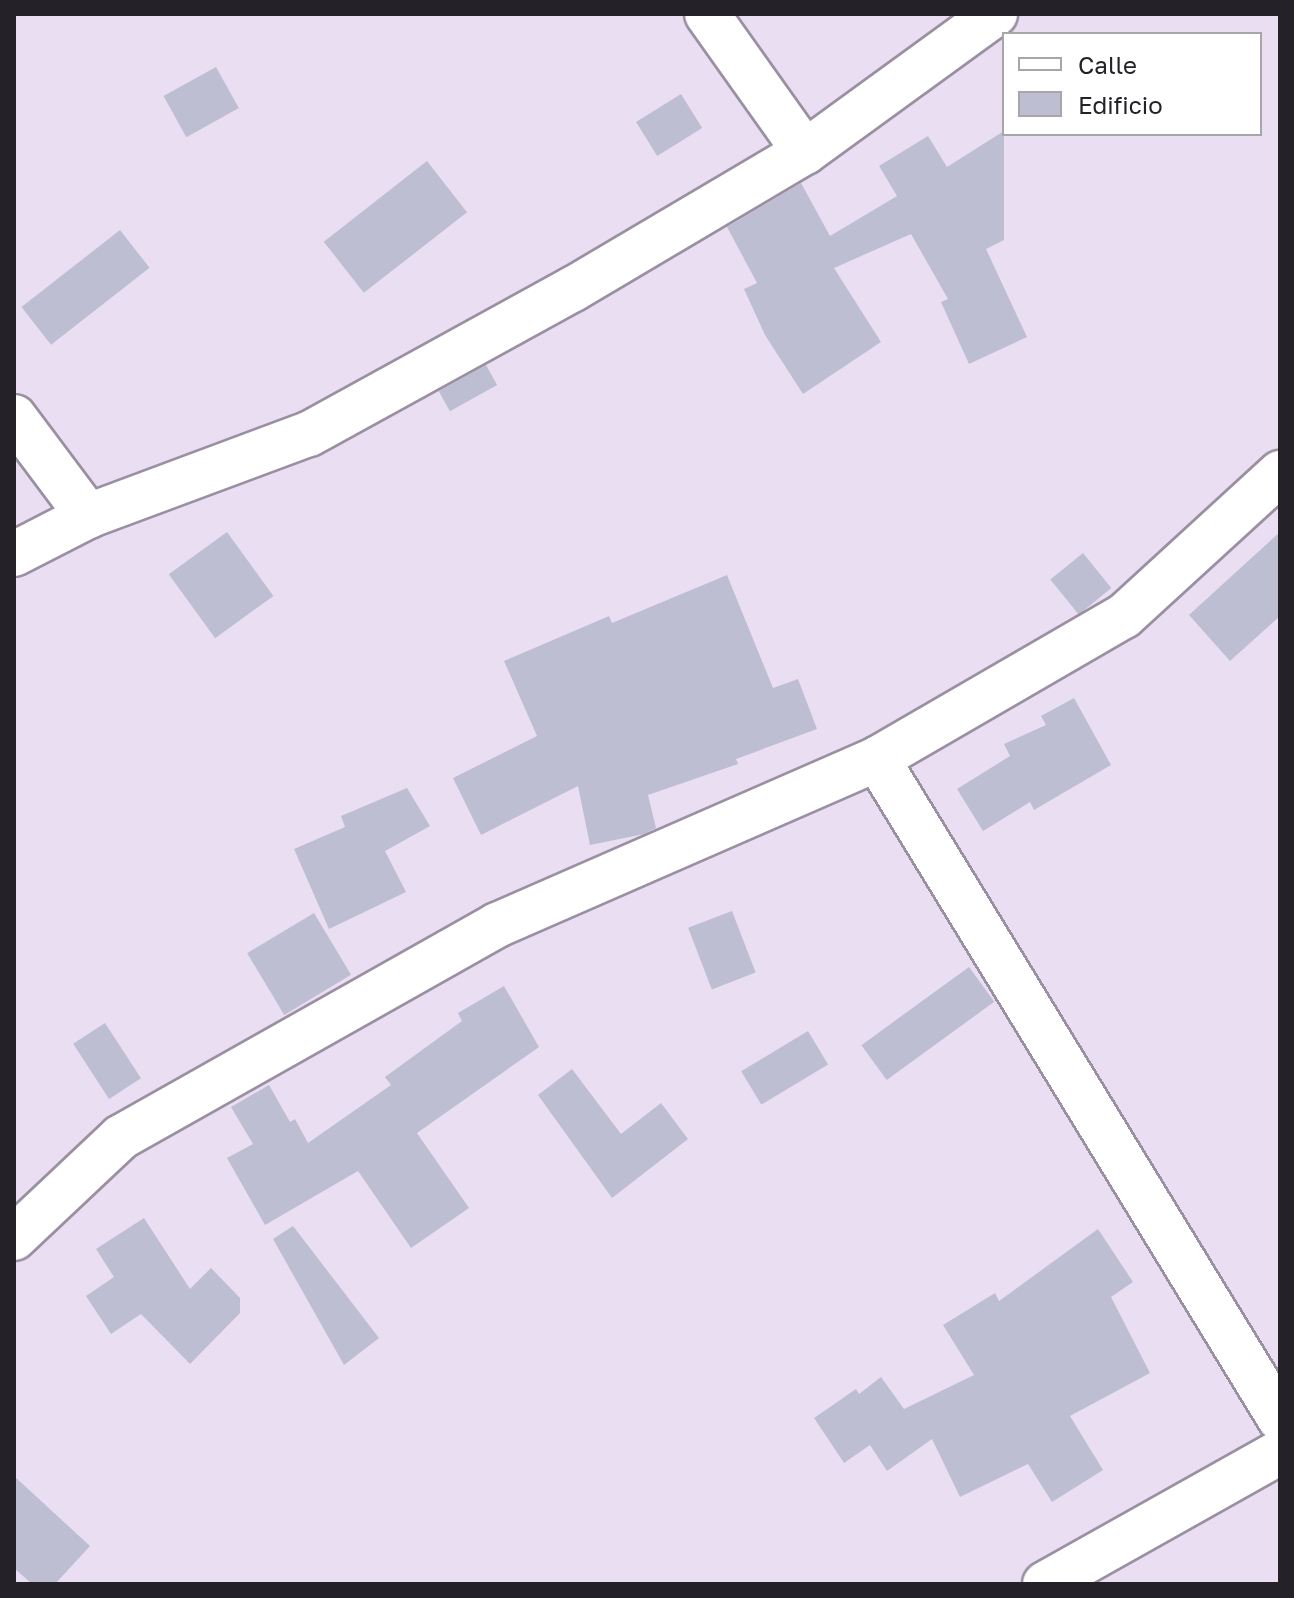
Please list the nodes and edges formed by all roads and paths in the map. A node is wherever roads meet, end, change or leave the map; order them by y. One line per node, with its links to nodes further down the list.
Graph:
1 (707, 14): 3 (street)
2 (995, 14): 3 (street)
3 (805, 152): 6 (street)
4 (14, 417): 6 (street)
5 (1280, 473): 8 (street)
6 (88, 516): 7 (street)
7 (14, 554)
8 (877, 759): 9 (street); 10 (street)
9 (14, 1238)
10 (1280, 1419)
11 (1280, 1452): 12 (street)
12 (1045, 1584)

